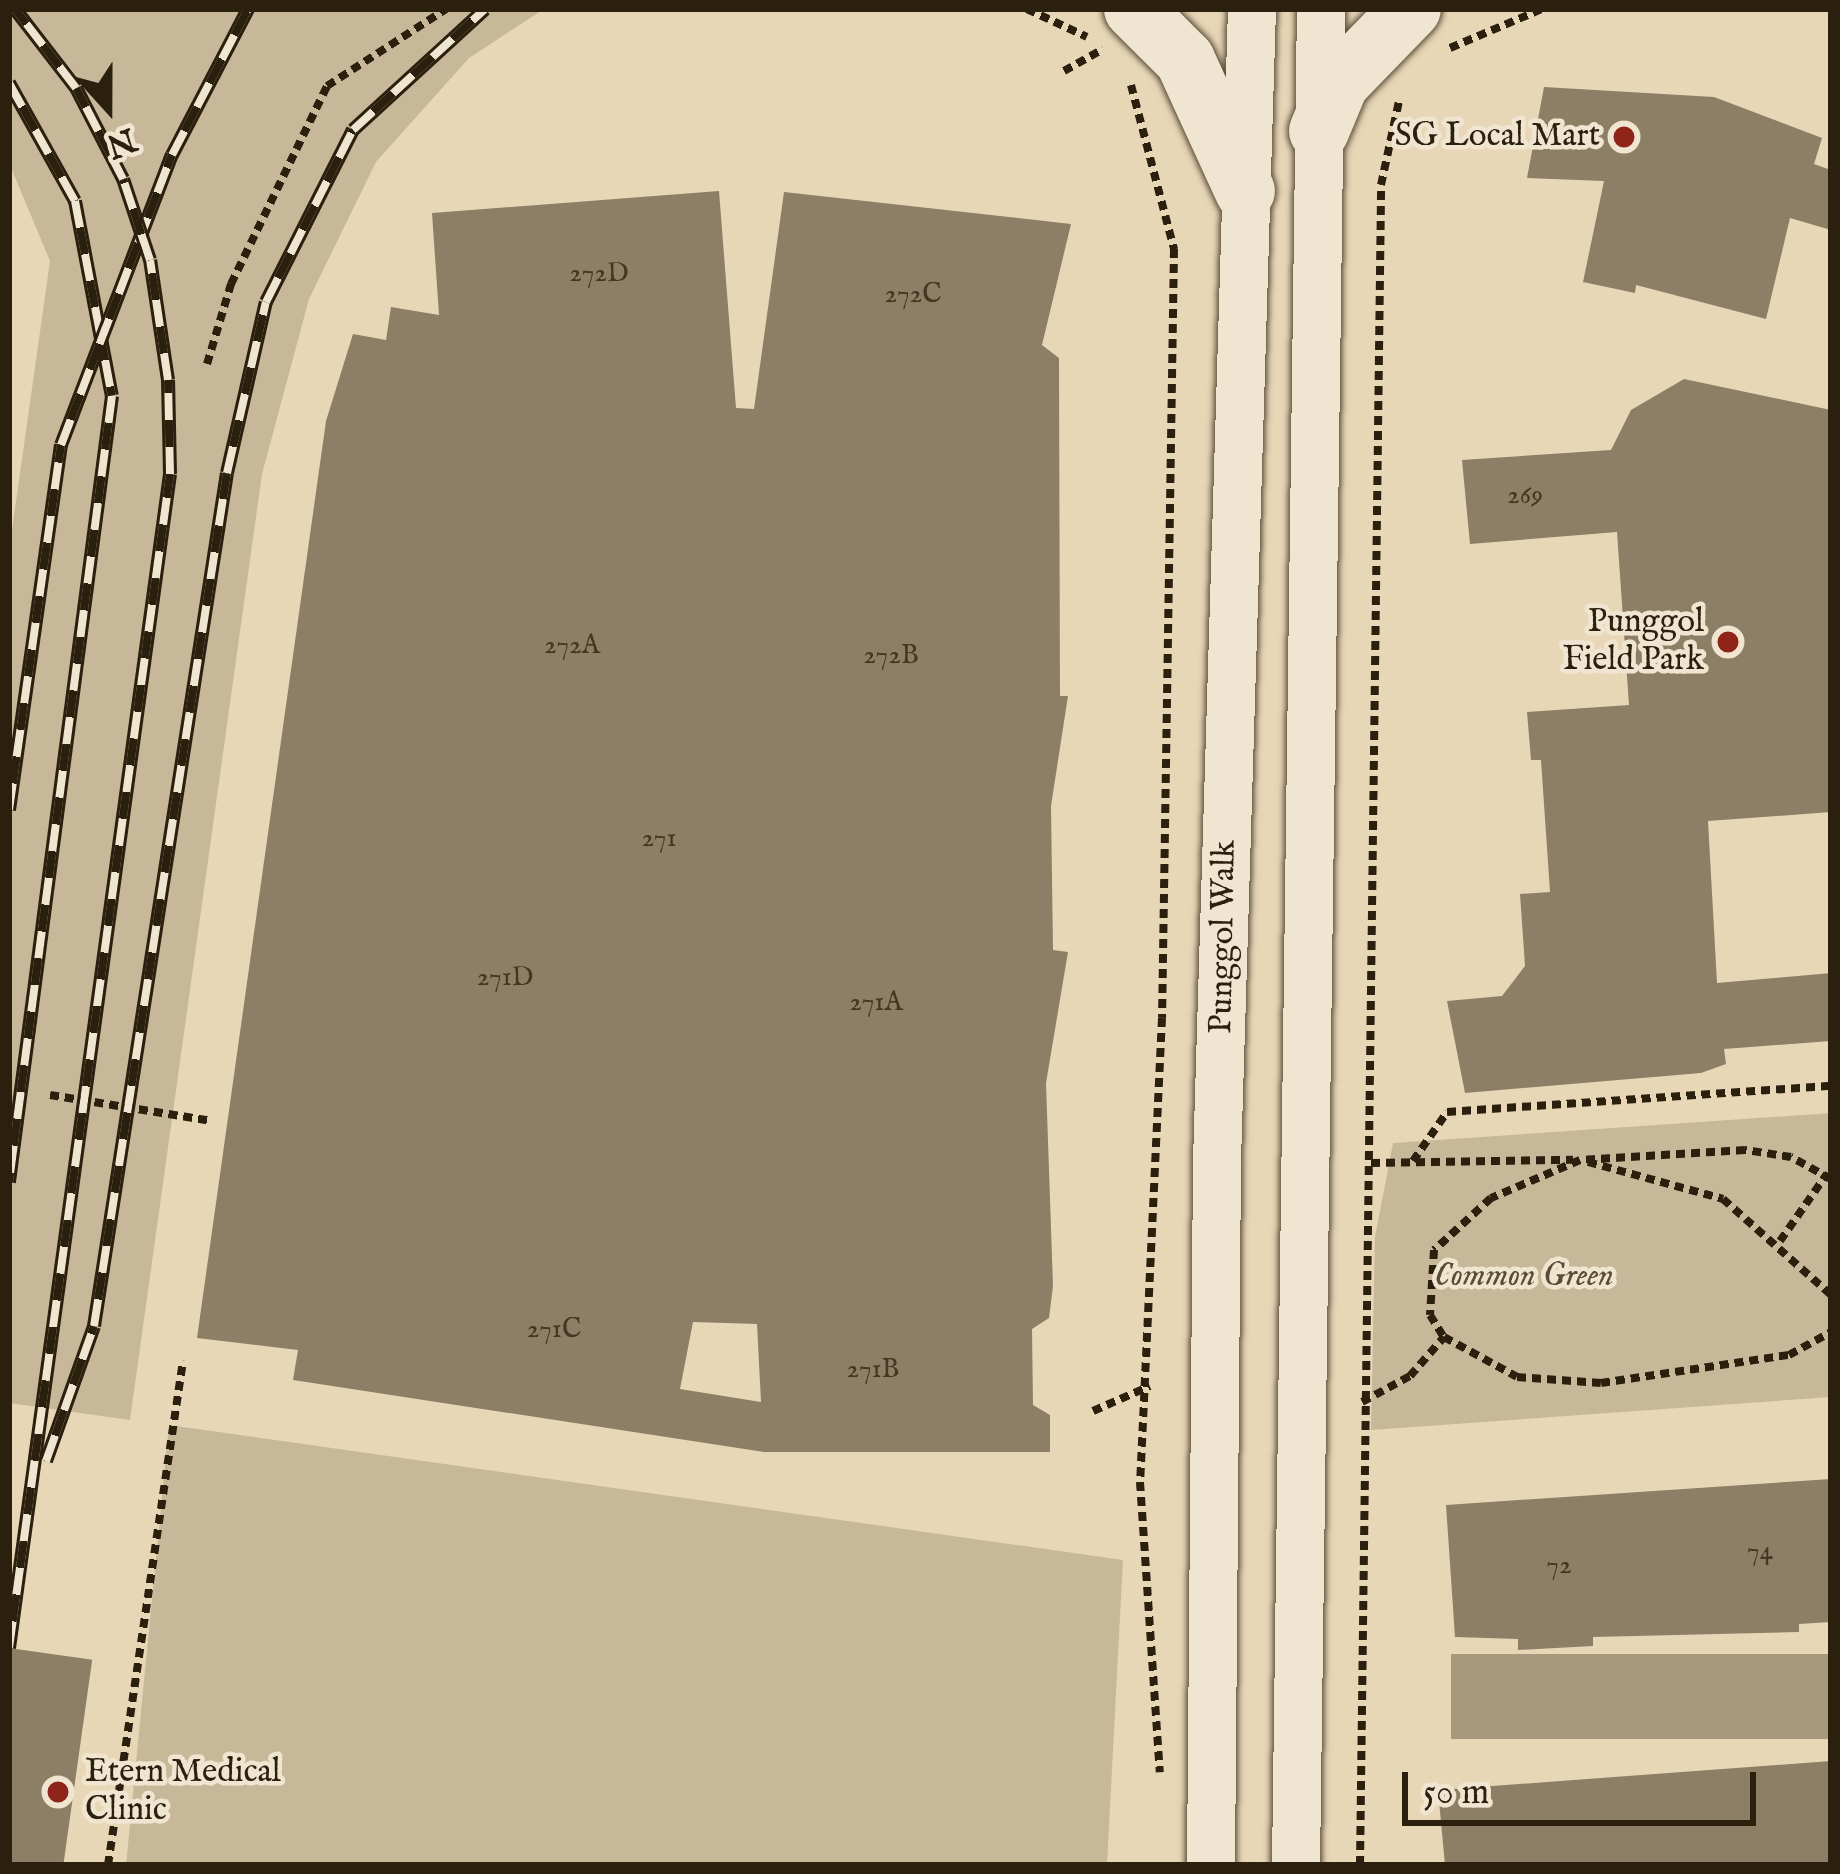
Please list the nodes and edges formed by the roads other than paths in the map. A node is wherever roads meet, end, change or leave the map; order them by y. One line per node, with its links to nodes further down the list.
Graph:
1 (1134, 9): 6 (street)
2 (1252, 9): 6 (street, Punggol Walk)
3 (1321, 9): 5 (street)
4 (1408, 12): 5 (street)
5 (1319, 131): 8 (street)
6 (1245, 190): 7 (street, Punggol Walk)
7 (1210, 1865)
8 (1296, 1865)

